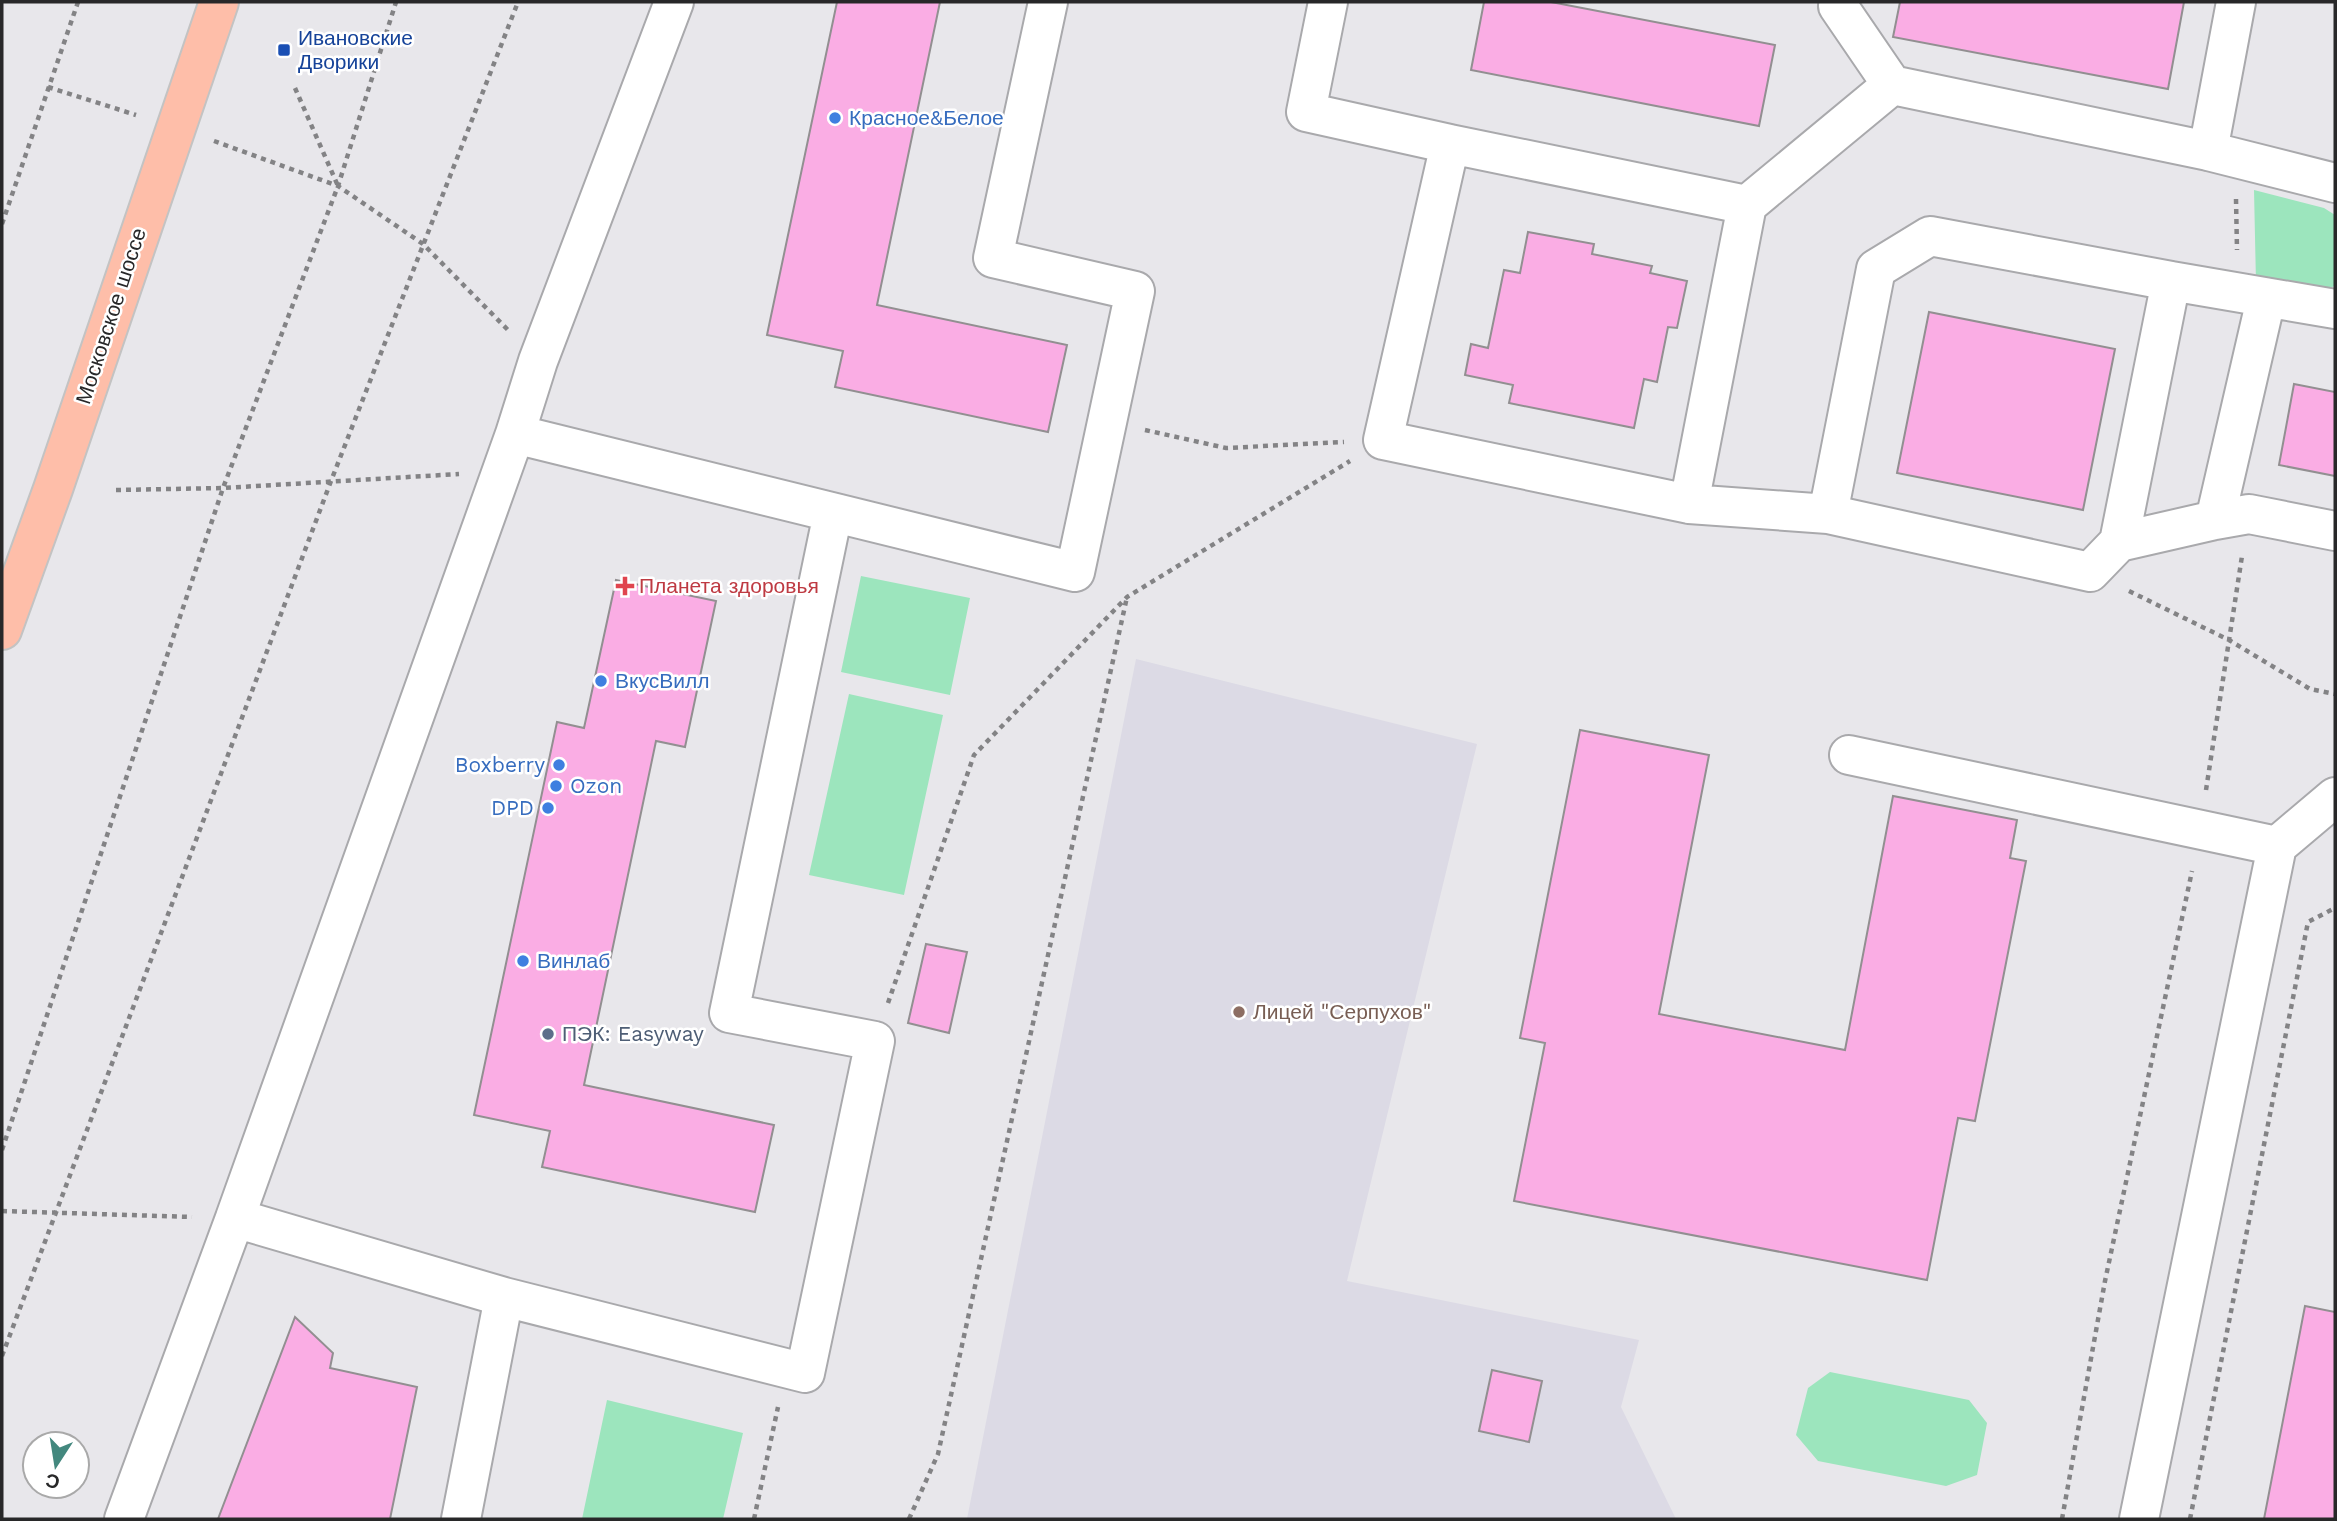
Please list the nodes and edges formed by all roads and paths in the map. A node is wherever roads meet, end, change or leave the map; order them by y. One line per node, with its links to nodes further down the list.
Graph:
1 (78, 2): 11 (path)
2 (219, 2): 13 (main road, Московское шоссе)
3 (396, 2): 17 (path)
4 (518, 2): 20 (path)
5 (674, 2): 24 (lane)
6 (1048, 2): 25 (lane)
7 (1328, 2): 14 (lane)
8 (2236, 2): 15 (lane)
9 (1831, 3): 10 (lane)
10 (1892, 85): 15 (lane); 18 (lane)
11 (48, 87): 13 (path); 19 (path)
12 (295, 88): 17 (path)
13 (174, 126): 17 (path); 40 (main road, Московское шоссе)
14 (1450, 144): 18 (lane); 27 (lane)
15 (2222, 154): 16 (lane); 22 (path)
16 (2335, 183)
17 (338, 186): 20 (path); 30 (path)
18 (1748, 205): 32 (lane)
19 (2, 224)
20 (423, 244): 24 (path); 29 (path)
21 (2171, 281): 22 (lane); 34 (lane); 37 (lane)
22 (2251, 296): 23 (lane); 35 (lane)
23 (2335, 309)
24 (538, 361): 26 (lane)
25 (1107, 421): 27 (path); 33 (lane)
26 (514, 434): 28 (lane); 33 (lane)
27 (1383, 440): 32 (lane); 39 (path)
28 (502, 471): 29 (path); 52 (lane)
29 (331, 481): 30 (path); 51 (path)
30 (223, 488): 31 (path); 49 (path)
31 (116, 489)
32 (1689, 504): 34 (lane)
33 (833, 513): 48 (lane)
34 (1828, 514): 38 (lane)
35 (2232, 517): 36 (lane); 37 (lane); 41 (path)
36 (2335, 531)
37 (2119, 542): 38 (lane)
38 (2090, 572): 41 (path)
39 (1128, 597): 48 (path); 59 (path)
40 (2, 630)
41 (2229, 640): 42 (path); 45 (path)
42 (2335, 694)
43 (1849, 755): 45 (lane)
44 (2335, 797): 46 (lane)
45 (2201, 830): 46 (lane); 60 (path)
46 (2277, 846): 61 (lane)
47 (2335, 908): 62 (path)
48 (875, 1041): 55 (lane)
49 (2, 1150)
50 (2, 1211): 51 (path)
51 (57, 1211): 52 (path); 54 (path)
52 (234, 1219): 53 (lane); 56 (lane)
53 (504, 1297): 55 (lane); 57 (lane)
54 (2, 1356)
55 (786, 1367): 58 (path)
56 (124, 1519)
57 (461, 1519)
58 (754, 1519)
59 (909, 1519)
60 (2062, 1519)
61 (2140, 1519)
62 (2190, 1519)

